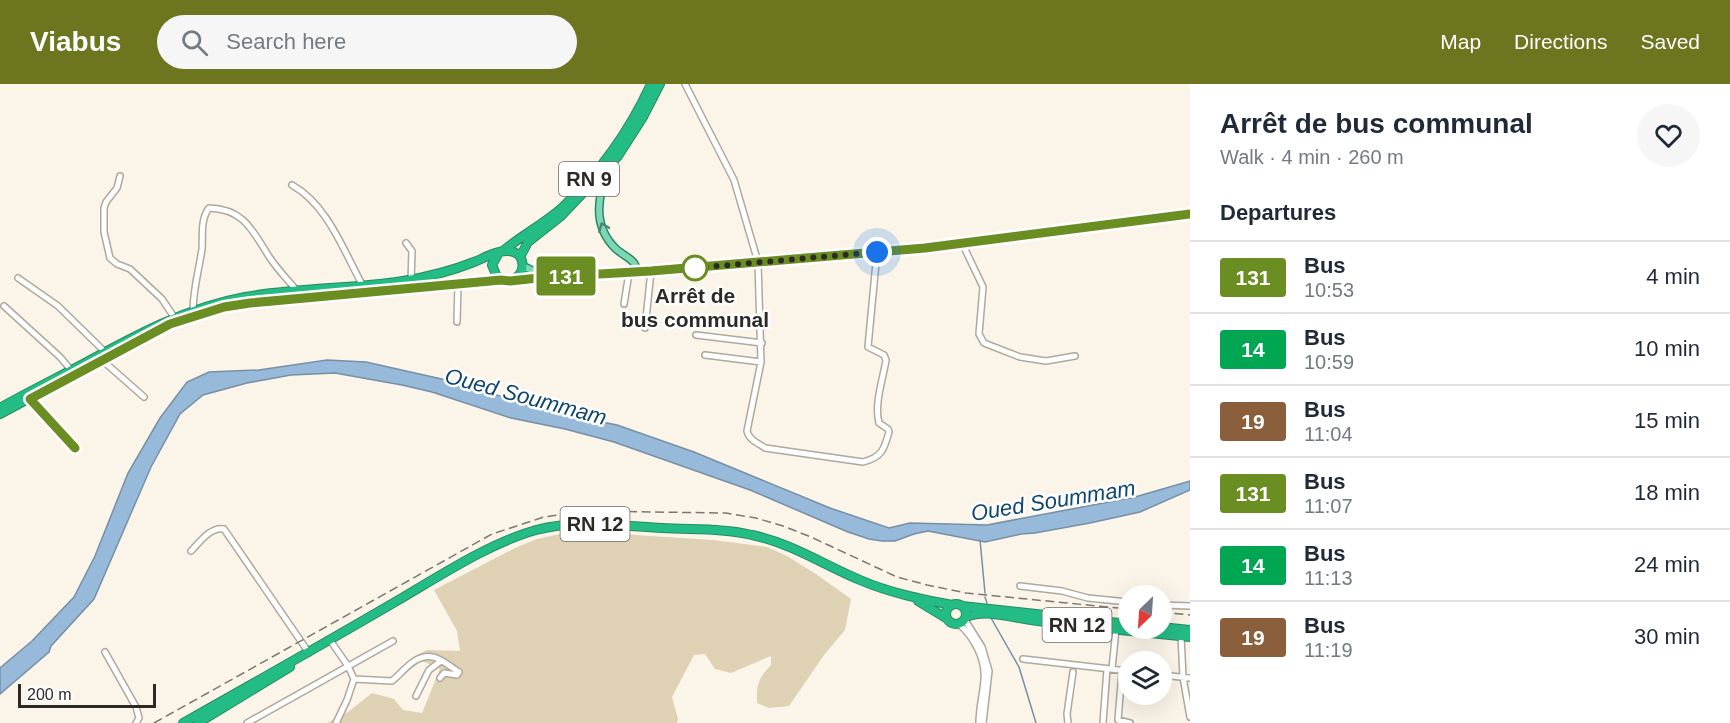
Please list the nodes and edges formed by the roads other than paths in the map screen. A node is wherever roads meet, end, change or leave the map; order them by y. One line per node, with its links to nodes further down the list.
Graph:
1 (651, 84): 11 (highway, RN 9)
2 (660, 84): 4 (highway, RN 9)
3 (685, 84): 13 (street)
4 (612, 162): 12 (highway, RN 9); 16 (main road, one-way to 4)
5 (120, 176): 29 (street)
6 (292, 185): 24 (street)
7 (1190, 214): 9 (main road)
8 (406, 243): 22 (street)
9 (962, 243): 10 (main road); 36 (street)
10 (877, 252): 13 (main road); 37 (street)
11 (500, 253): 12 (highway); 20 (highway); 22 (highway, RN 9)
12 (520, 257): 14 (highway)
13 (758, 262): 15 (main road); 33 (street)
14 (523, 266): 18 (main road); 21 (highway)
15 (651, 271): 16 (main road); 31 (street)
16 (637, 272): 17 (main road)
17 (629, 273): 18 (main road); 26 (street)
18 (548, 277): 21 (main road)
19 (18, 278): 35 (street)
20 (501, 280): 21 (highway); 23 (highway, RN 9)
21 (514, 280)
22 (411, 281): 24 (highway, RN 9)
23 (459, 284): 30 (street); 35 (highway, RN 9)
24 (363, 286): 25 (highway, RN 9)
25 (298, 292): 28 (highway, RN 9); 28 (street)
26 (624, 304)
27 (4, 306): 38 (street)
28 (193, 311): 29 (highway, RN 9)
29 (174, 317): 35 (highway, RN 9)
30 (457, 322)
31 (645, 328)
32 (696, 335): 33 (street)
33 (762, 343): 37 (street)
34 (705, 355): 37 (street)
35 (103, 356): 38 (highway, RN 9); 39 (street); 40 (highway, RN 9)
36 (1075, 356)
37 (761, 362)
38 (71, 370): 41 (highway, RN 9)
39 (144, 397)
40 (30, 399): 42 (highway, RN 9); 43 (street)
41 (0, 408)
42 (0, 414)
43 (75, 448)
44 (191, 551): 63 (street)
45 (1020, 586): 47 (street)
46 (911, 598): 48 (highway, RN 12); 52 (highway, RN 12); 60 (highway, RN 12)
47 (1118, 601)
48 (952, 605): 50 (highway); 52 (highway)
49 (1172, 605): 51 (street)
50 (962, 606): 53 (highway); 54 (highway, RN 12)
51 (1190, 606)
52 (946, 618): 53 (highway)
53 (963, 620): 56 (highway, RN 12); 84 (street)
54 (1118, 623)
55 (1172, 628): 57 (highway)
56 (1116, 629): 58 (highway, RN 12); 68 (street)
57 (1190, 630)
58 (1181, 636): 59 (highway, RN 12); 72 (street)
59 (1190, 637)
60 (330, 640): 63 (highway, RN 12); 67 (street)
61 (393, 640): 67 (street)
62 (105, 652): 79 (street)
63 (309, 653): 64 (highway, RN 12)
64 (300, 658): 80 (highway, RN 12); 81 (highway, RN 12)
65 (1023, 659): 68 (street)
66 (441, 661): 73 (street); 75 (street); 76 (street)
67 (348, 666): 75 (street); 82 (street)
68 (1109, 669): 69 (street); 86 (street)
69 (1118, 670)
70 (1073, 672): 85 (street)
71 (1172, 676): 72 (street)
72 (1183, 677): 74 (street); 78 (street)
73 (440, 678)
74 (1190, 678)
75 (354, 679): 83 (street)
76 (416, 696)
77 (1120, 705): 87 (street)
78 (1190, 717)
79 (136, 723)
80 (183, 723)
81 (198, 723)
82 (247, 723)
83 (336, 723)
84 (981, 723)
85 (1068, 723)
86 (1103, 723)
87 (1130, 723)

